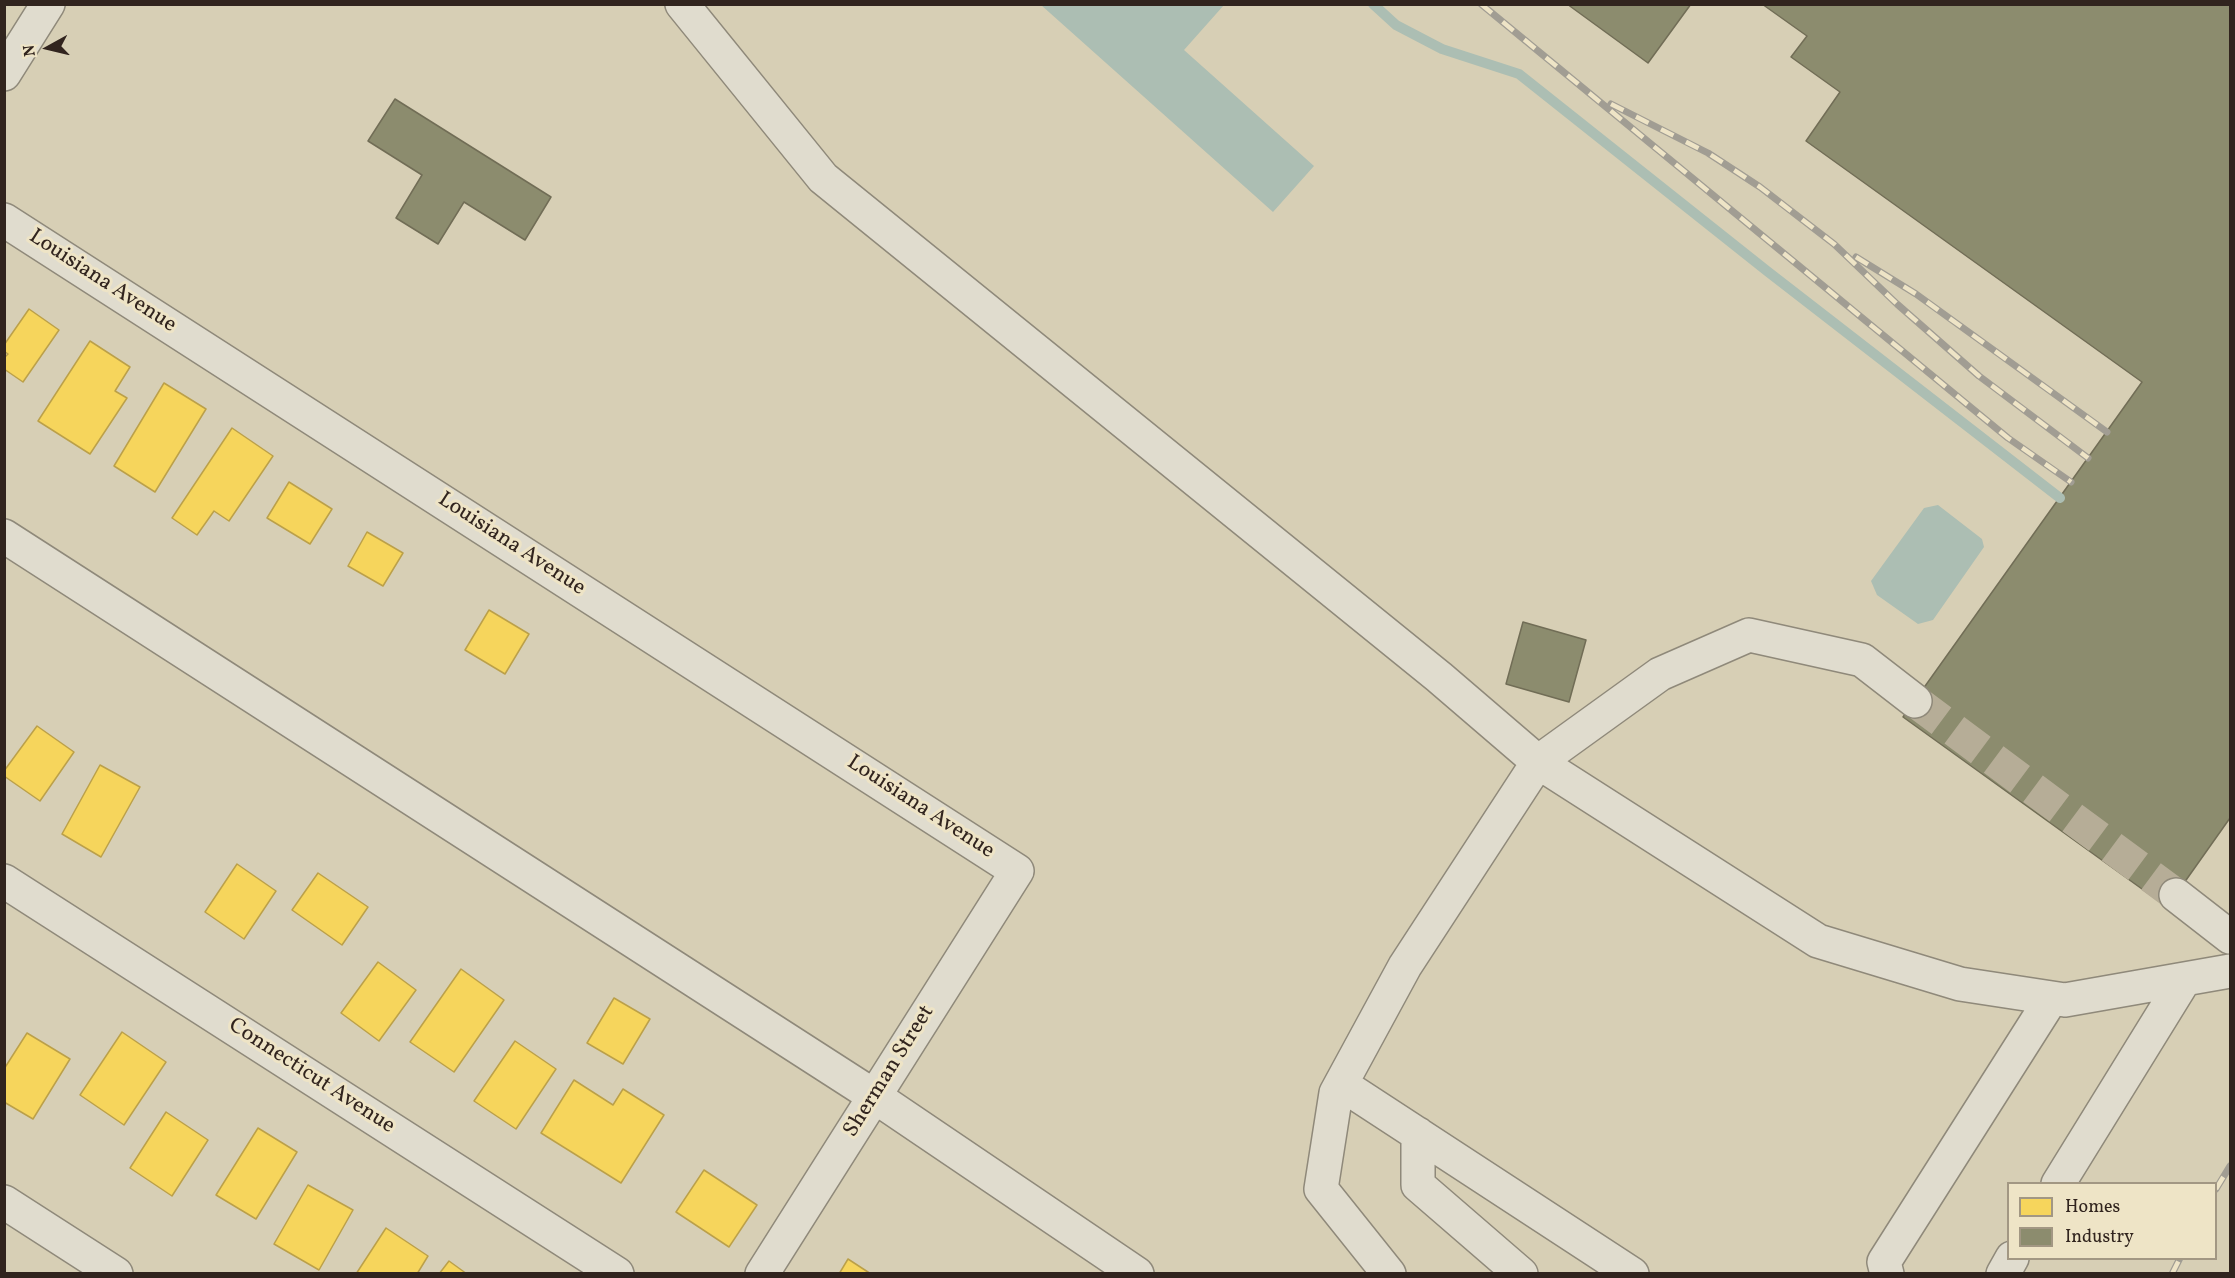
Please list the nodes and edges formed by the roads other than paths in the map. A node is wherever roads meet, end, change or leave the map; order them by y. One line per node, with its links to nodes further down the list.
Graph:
1 (48, 4): 3 (street)
2 (682, 4): 7 (street)
3 (4, 74)
4 (4, 220): 8 (street, Louisiana Avenue)
5 (4, 536): 16 (street)
6 (1915, 701): 7 (street)
7 (1538, 762): 14 (street); 15 (street)
8 (1017, 871): 16 (street, Sherman Street)
9 (4, 881): 22 (street, Connecticut Avenue)
10 (2176, 895): 11 (street)
11 (2230, 937)
12 (2230, 971): 13 (street)
13 (2184, 980): 14 (street); 18 (street)
14 (2051, 999): 28 (street)
15 (1341, 1084): 17 (street); 25 (street)
16 (874, 1096): 23 (street, Sherman Street); 24 (street)
17 (1418, 1134): 26 (street); 27 (street)
18 (2059, 1182)
19 (4, 1202): 21 (street)
20 (2011, 1260): 29 (street)
21 (116, 1274)
22 (617, 1274)
23 (762, 1274)
24 (1137, 1274)
25 (1389, 1274)
26 (1521, 1274)
27 (1632, 1274)
28 (1887, 1274)
29 (2003, 1274)

